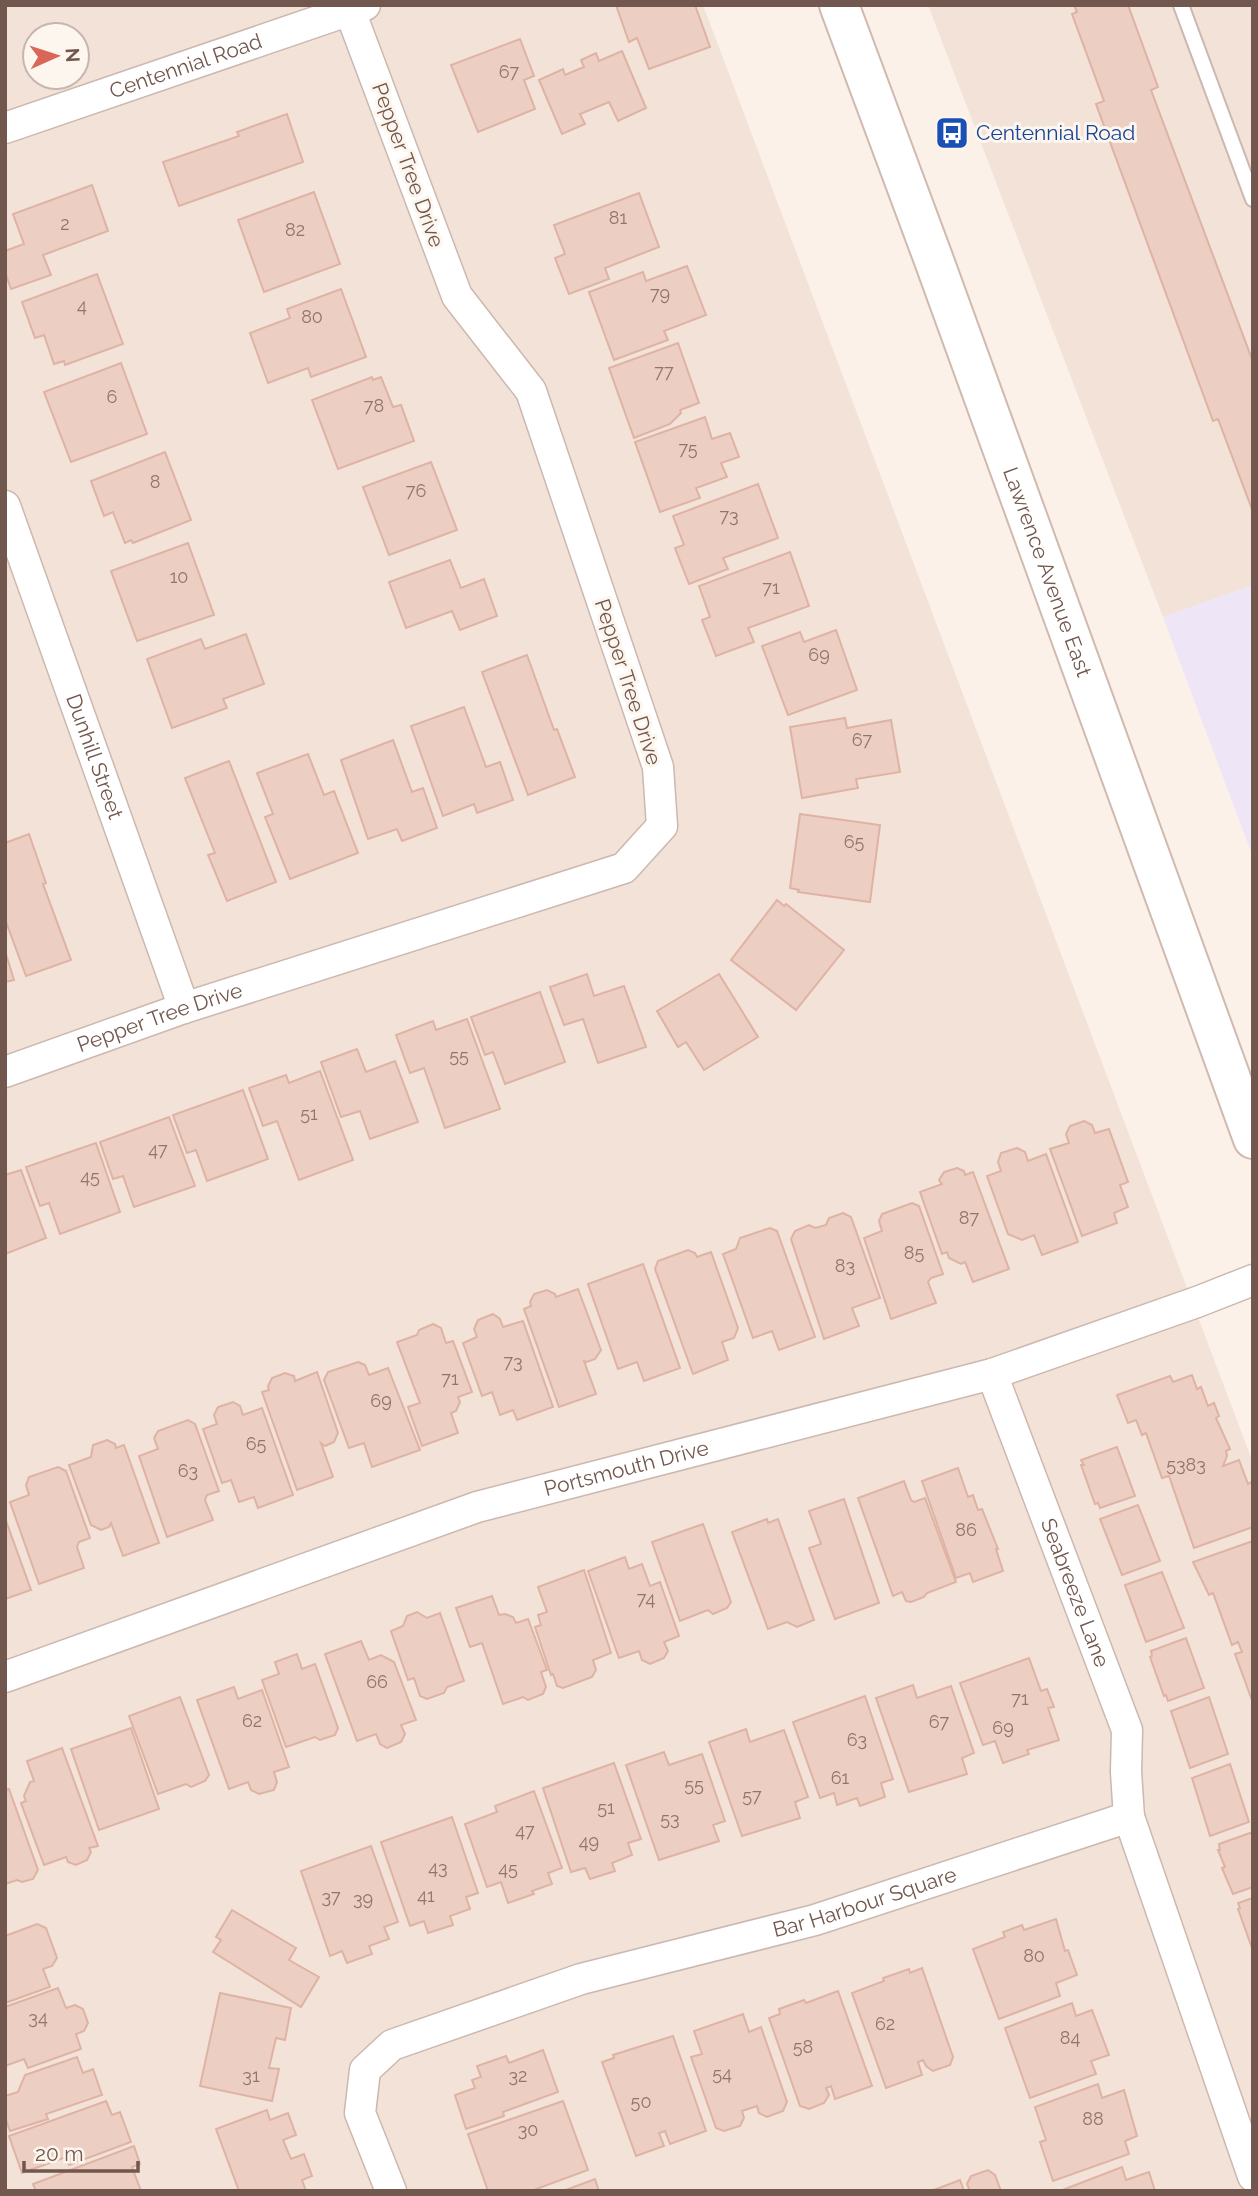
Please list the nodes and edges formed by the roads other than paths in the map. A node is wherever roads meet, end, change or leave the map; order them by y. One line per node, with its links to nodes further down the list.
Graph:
1 (839, 5): 9 (main road, Lawrence Avenue East)
2 (1181, 5): 5 (lane)
3 (358, 8): 4 (street, Centennial Road); 7 (street, Pepper Tree Drive)
4 (5, 128)
5 (1253, 199)
6 (5, 506): 7 (street, Dunhill Street)
7 (184, 1008): 8 (street, Pepper Tree Drive)
8 (5, 1072)
9 (1253, 1139)
10 (1253, 1280): 11 (street, Portsmouth Drive)
11 (992, 1374): 12 (street, Portsmouth Drive); 13 (street, Seabreeze Lane)
12 (5, 1677)
13 (1129, 1817): 14 (street); 15 (street, Bar Harbour Square)
14 (1253, 2176)
15 (391, 2191)

